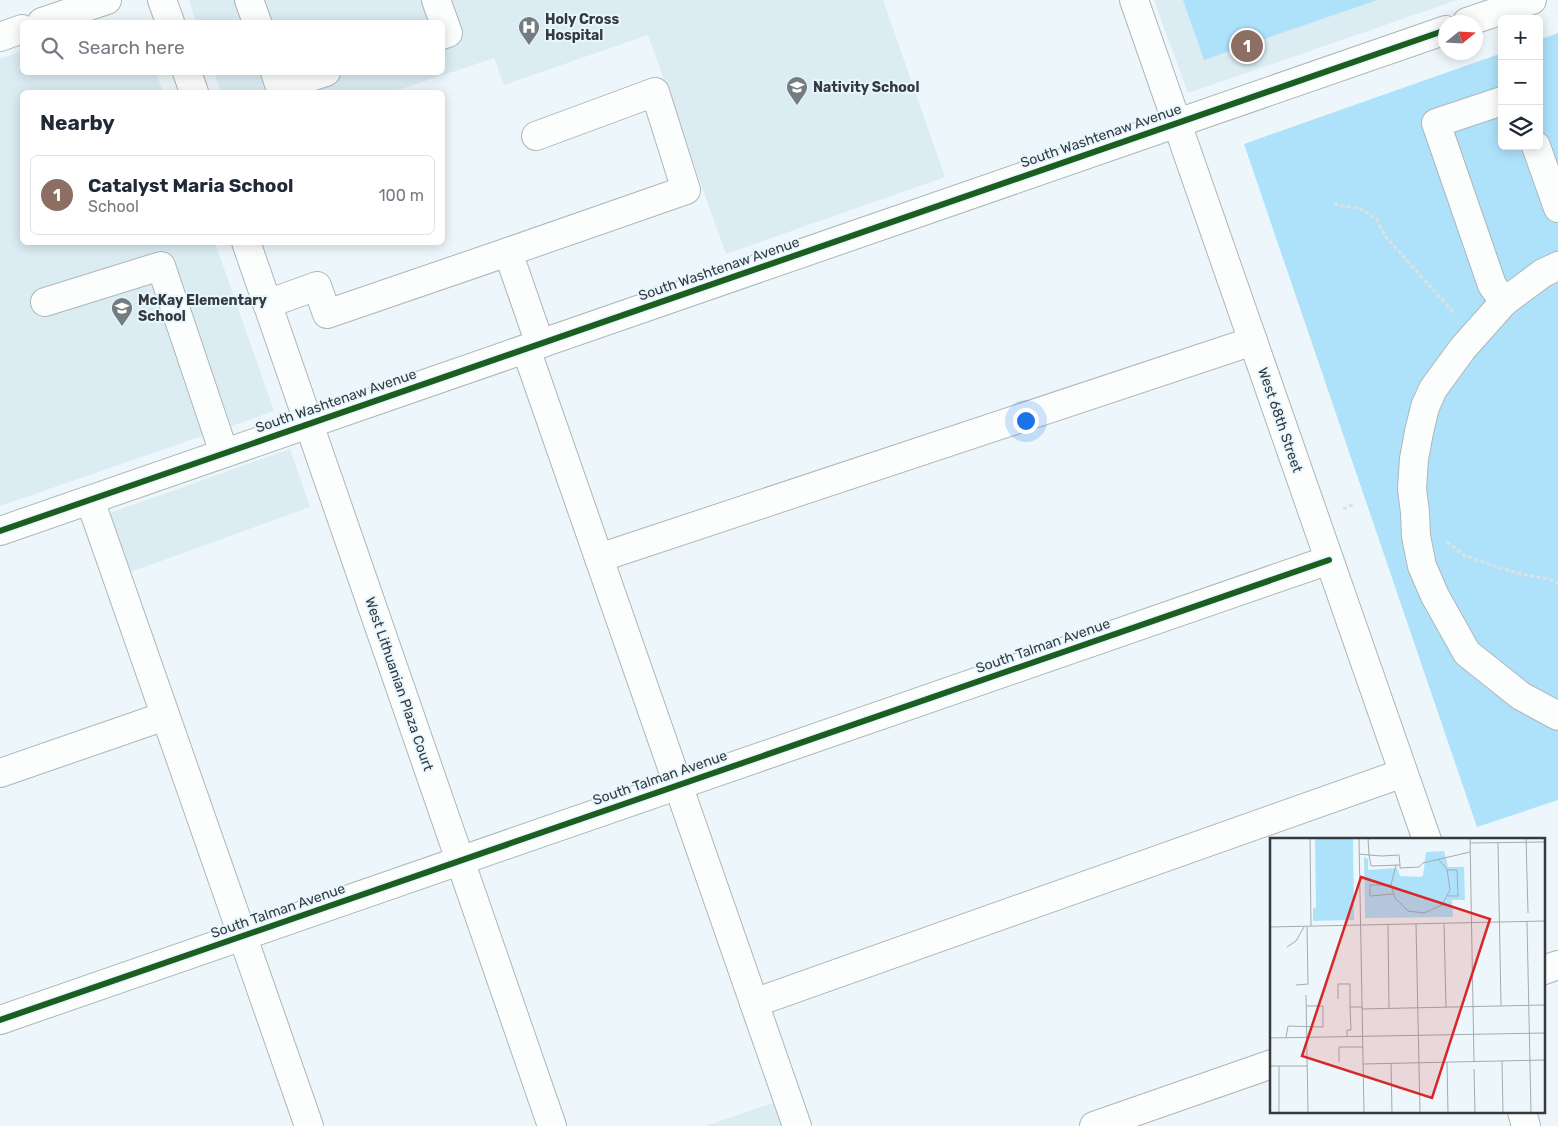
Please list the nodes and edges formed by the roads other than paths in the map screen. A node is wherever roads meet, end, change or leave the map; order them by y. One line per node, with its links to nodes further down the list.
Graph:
1 (107, 0): 8 (street)
2 (162, 0): 9 (street)
3 (249, 0): 10 (street)
4 (436, 0): 11 (street)
5 (1134, 0): 20 (street, West 68th Street)
6 (1532, 0): 7 (street)
7 (1483, 17)
8 (48, 20)
9 (169, 20)
10 (256, 20)
11 (443, 20)
12 (20, 30): 14 (street)
13 (1438, 33): 20 (street, South Washtenaw Avenue)
14 (0, 37)
15 (188, 75): 18 (street)
16 (275, 75): 17 (street)
17 (317, 75)
18 (193, 90)
19 (1498, 102): 28 (street)
20 (1177, 123): 30 (street, West 68th Street); 31 (street, South Washtenaw Avenue)
21 (536, 136): 25 (street)
22 (1537, 150): 23 (street)
23 (1558, 208)
24 (247, 245): 29 (street, West Lithuanian Plaza Court)
25 (508, 252): 29 (street); 31 (street)
26 (1558, 266): 28 (street)
27 (45, 302): 33 (street)
28 (1504, 302): 39 (street)
29 (267, 304): 32 (street, West Lithuanian Plaza Court)
30 (1253, 341): 36 (street); 37 (street, West 68th Street)
31 (533, 346): 32 (street, South Washtenaw Avenue); 36 (street)
32 (309, 424): 33 (street, South Washtenaw Avenue); 44 (street, West Lithuanian Plaza Court)
33 (224, 453): 34 (street, South Washtenaw Avenue)
34 (90, 500): 35 (street, South Washtenaw Avenue); 38 (street)
35 (0, 531)
36 (599, 558): 42 (street)
37 (1329, 560): 41 (street, West 68th Street); 42 (street, South Talman Avenue)
38 (165, 716): 40 (street); 45 (street)
39 (1558, 716)
40 (0, 773)
41 (1403, 773): 43 (street, West 68th Street); 48 (street)
42 (678, 785): 44 (street, South Talman Avenue); 48 (street)
43 (1426, 838)
44 (460, 861): 45 (street, South Talman Avenue); 52 (street, West Lithuanian Plaza Court)
45 (242, 936): 49 (street, South Talman Avenue); 51 (street)
46 (1558, 965): 47 (street)
47 (1546, 969)
48 (754, 1003): 53 (street)
49 (0, 1020)
50 (1270, 1065): 54 (street)
51 (309, 1126)
52 (552, 1126)
53 (797, 1126)
54 (1094, 1126)

